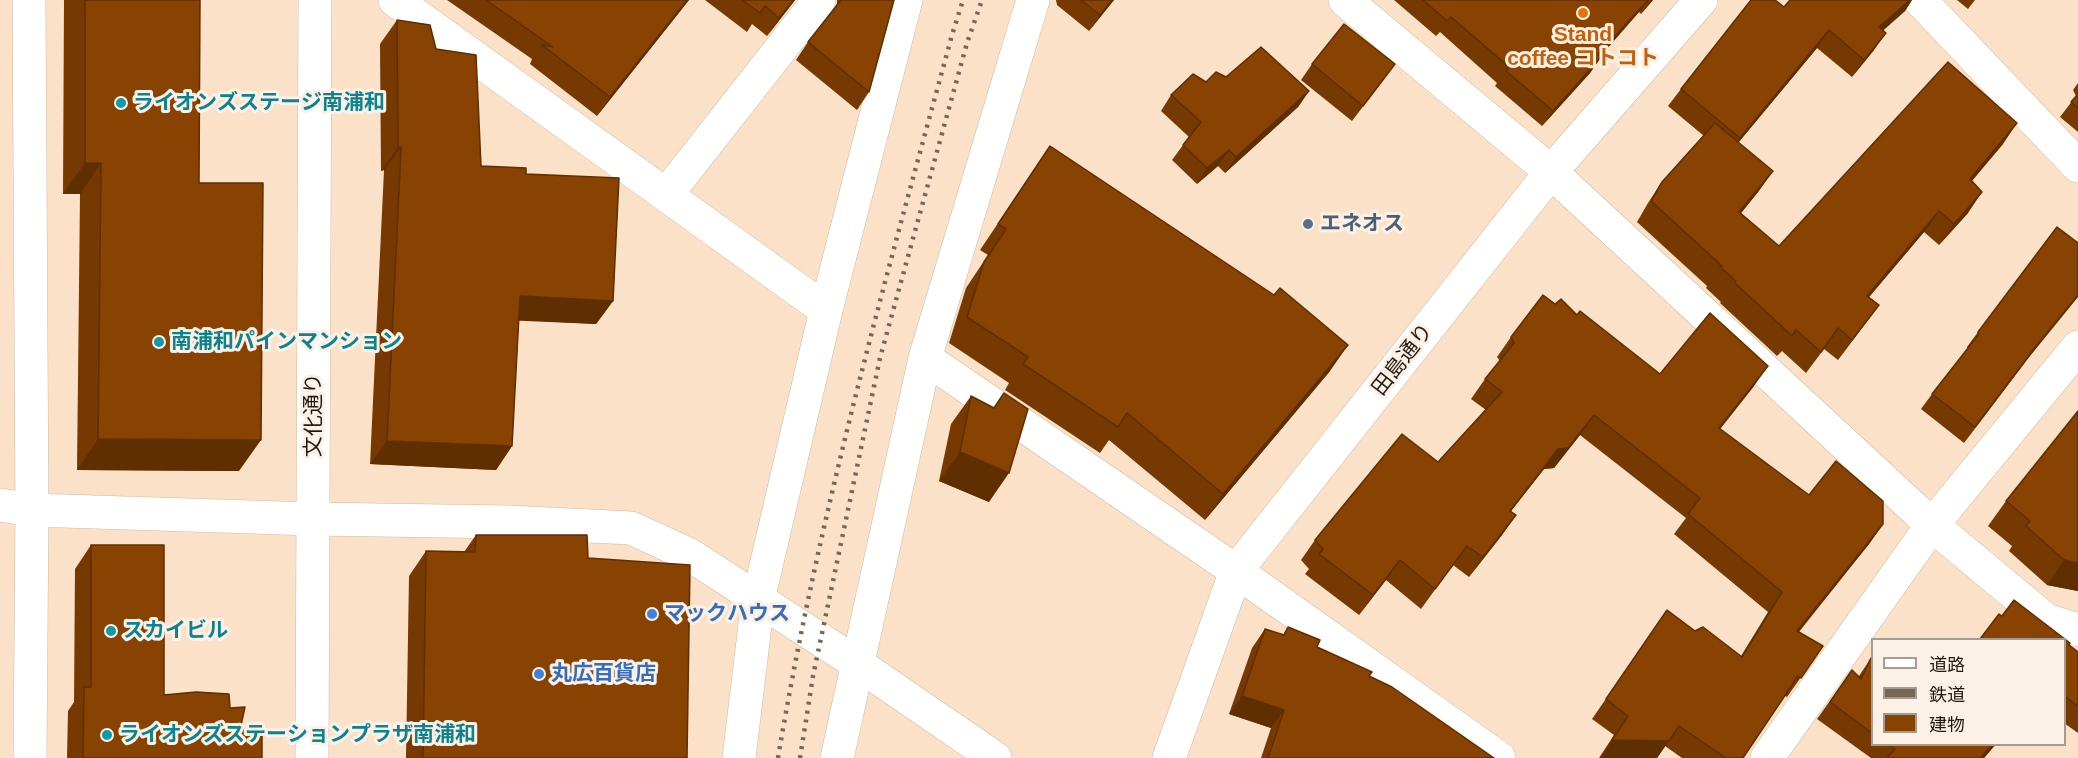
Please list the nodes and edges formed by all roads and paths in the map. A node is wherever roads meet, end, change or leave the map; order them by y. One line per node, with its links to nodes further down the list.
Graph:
1 (29, 0): 17 (street)
2 (315, 0): 18 (street, 文化通り)
3 (394, 0): 12 (street)
4 (819, 0): 12 (street)
5 (906, 0): 13 (street)
6 (1033, 0): 15 (street)
7 (1345, 0): 11 (street)
8 (1701, 0): 11 (street, 田島通り)
9 (1920, 0): 10 (street)
10 (2078, 166)
11 (1551, 172): 19 (street); 20 (street, 田島通り)
12 (666, 195): 13 (street)
13 (826, 310): 21 (street)
14 (2078, 347): 19 (street)
15 (925, 358): 20 (street); 23 (street)
16 (0, 505): 17 (street)
17 (32, 510): 18 (street); 24 (street)
18 (314, 519): 21 (street); 25 (street, 文化通り)
19 (1932, 525): 22 (street); 31 (street)
20 (1236, 571): 29 (street, 田島通り); 30 (street)
21 (758, 600): 23 (street); 26 (street)
22 (2078, 630)
23 (858, 664): 27 (street); 28 (street)
24 (30, 758)
25 (312, 758)
26 (739, 758)
27 (837, 758)
28 (995, 758)
29 (1169, 758)
30 (1499, 758)
31 (1767, 758)

